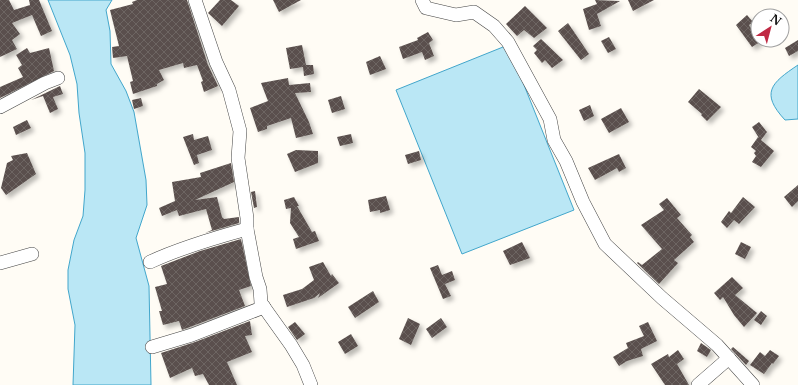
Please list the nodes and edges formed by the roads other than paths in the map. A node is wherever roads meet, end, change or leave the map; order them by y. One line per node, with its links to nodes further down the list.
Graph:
1 (195, 0): 5 (street)
2 (422, 0): 11 (street)
3 (58, 78): 4 (street)
4 (0, 106)
5 (247, 229): 7 (street); 9 (street)
6 (32, 254): 8 (street)
7 (150, 262)
8 (0, 263)
9 (264, 307): 10 (street); 12 (street)
10 (152, 347)
11 (729, 358): 13 (street); 14 (street)
12 (311, 385)
13 (698, 385)
14 (753, 385)

